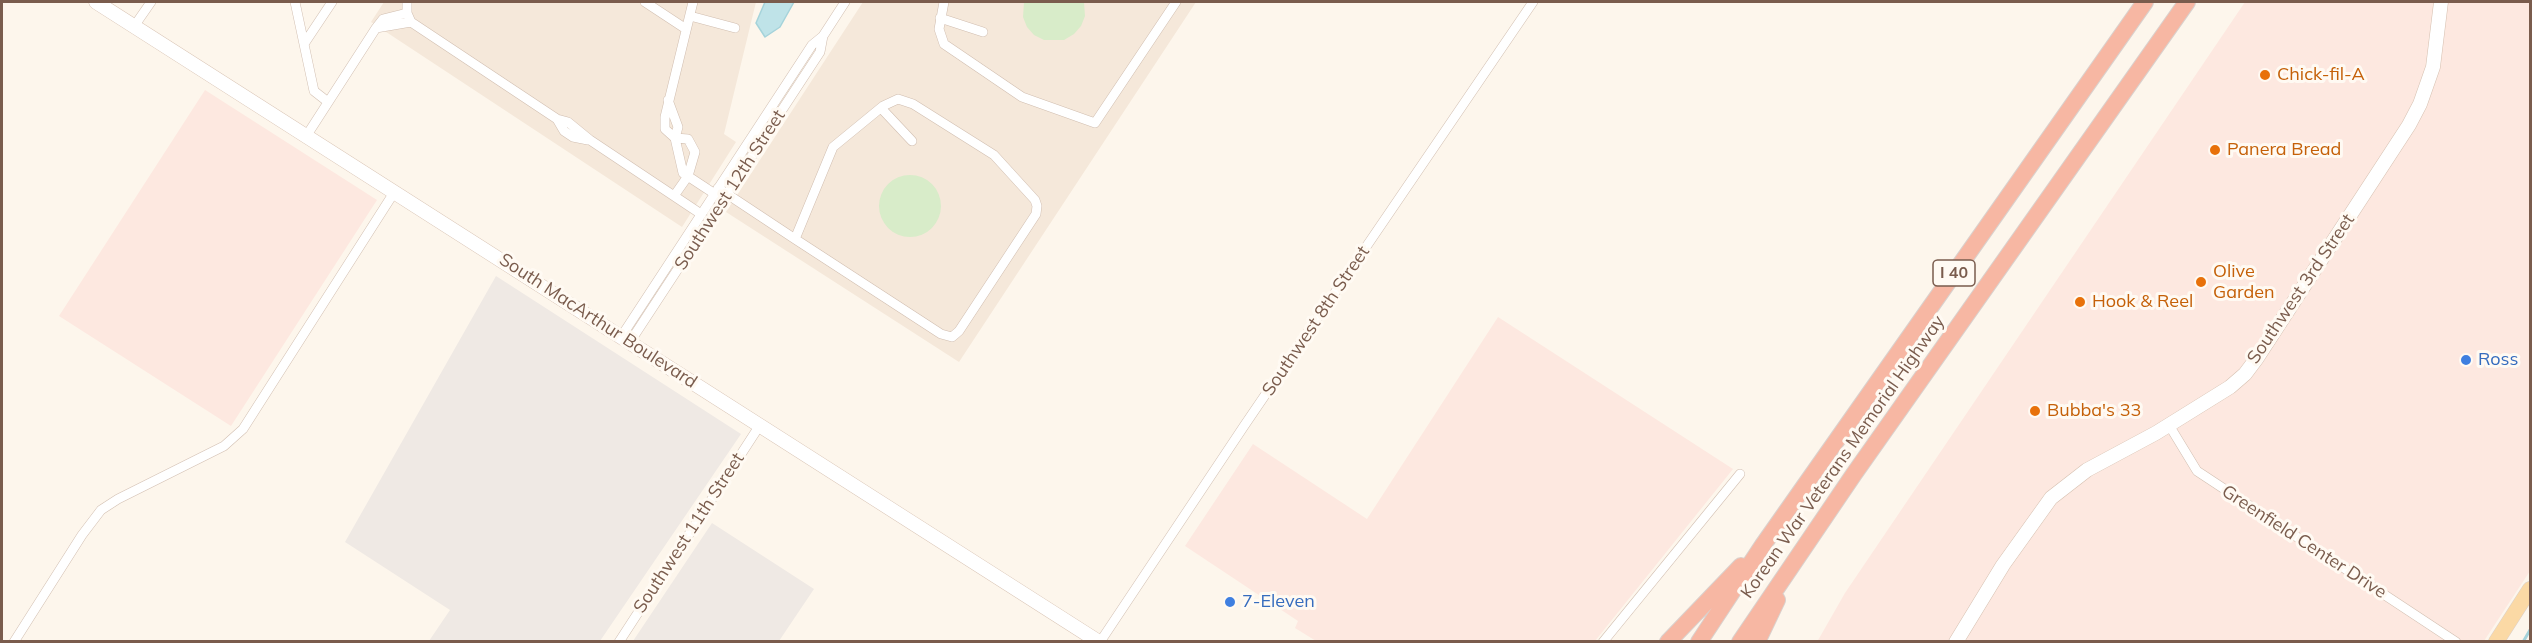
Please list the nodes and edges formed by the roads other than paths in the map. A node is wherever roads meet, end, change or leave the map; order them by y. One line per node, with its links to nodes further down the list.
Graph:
1 (96, 2): 18 (main road, South MacArthur Boulevard)
2 (151, 2): 18 (street)
3 (295, 2): 22 (street)
4 (332, 2): 22 (street)
5 (407, 2): 16 (street)
6 (645, 2): 20 (street)
7 (693, 2): 15 (street)
8 (845, 2): 30 (street, Southwest 12th Street)
9 (944, 2): 17 (street)
10 (1176, 2): 17 (street)
11 (1533, 2): 43 (street, Southwest 8th Street)
12 (2145, 2): 38 (highway, Korean War Veterans Memorial Highway / I 40)
13 (2187, 2): 39 (highway, Korean War Veterans Memorial Highway / I 40)
14 (2440, 2): 36 (main road, Southwest 3rd Street)
15 (690, 16): 19 (street); 20 (street)
16 (409, 17): 23 (street); 31 (street)
17 (940, 18): 21 (street)
18 (135, 26): 25 (main road, South MacArthur Boulevard)
19 (735, 28)
20 (687, 29): 26 (street)
21 (983, 32)
22 (304, 44): 23 (street)
23 (328, 102): 25 (street)
24 (881, 108): 27 (street); 33 (street); 33 (street)
25 (307, 135): 29 (main road, South MacArthur Boulevard)
26 (675, 138): 28 (street); 28 (street)
27 (912, 141)
28 (688, 176): 30 (street); 31 (street)
29 (394, 191): 34 (main road, South MacArthur Boulevard); 41 (street)
30 (721, 194): 32 (street, Southwest 12th Street); 33 (street); 34 (street, Southwest 12th Street)
31 (674, 196): 32 (street)
32 (701, 214): 34 (street, Southwest 12th Street)
33 (795, 239)
34 (626, 339): 35 (main road, South MacArthur Boulevard)
35 (759, 424): 42 (street, Southwest 11th Street); 43 (main road, South MacArthur Boulevard)
36 (2169, 425): 49 (main road, Southwest 3rd Street); 50 (street, Greenfield Center Drive)
37 (1740, 474): 44 (street)
38 (1763, 544): 45 (highway); 46 (highway, Korean War Veterans Memorial Highway / I 40)
39 (1797, 556): 47 (highway, Korean War Veterans Memorial Highway / I 40); 48 (highway)
40 (2530, 589): 51 (main road)
41 (14, 642)
42 (619, 642)
43 (1100, 642)
44 (1603, 642)
45 (1668, 642)
46 (1699, 642)
47 (1740, 642)
48 (1757, 642)
49 (1956, 642)
50 (2456, 642)
51 (2496, 642)

